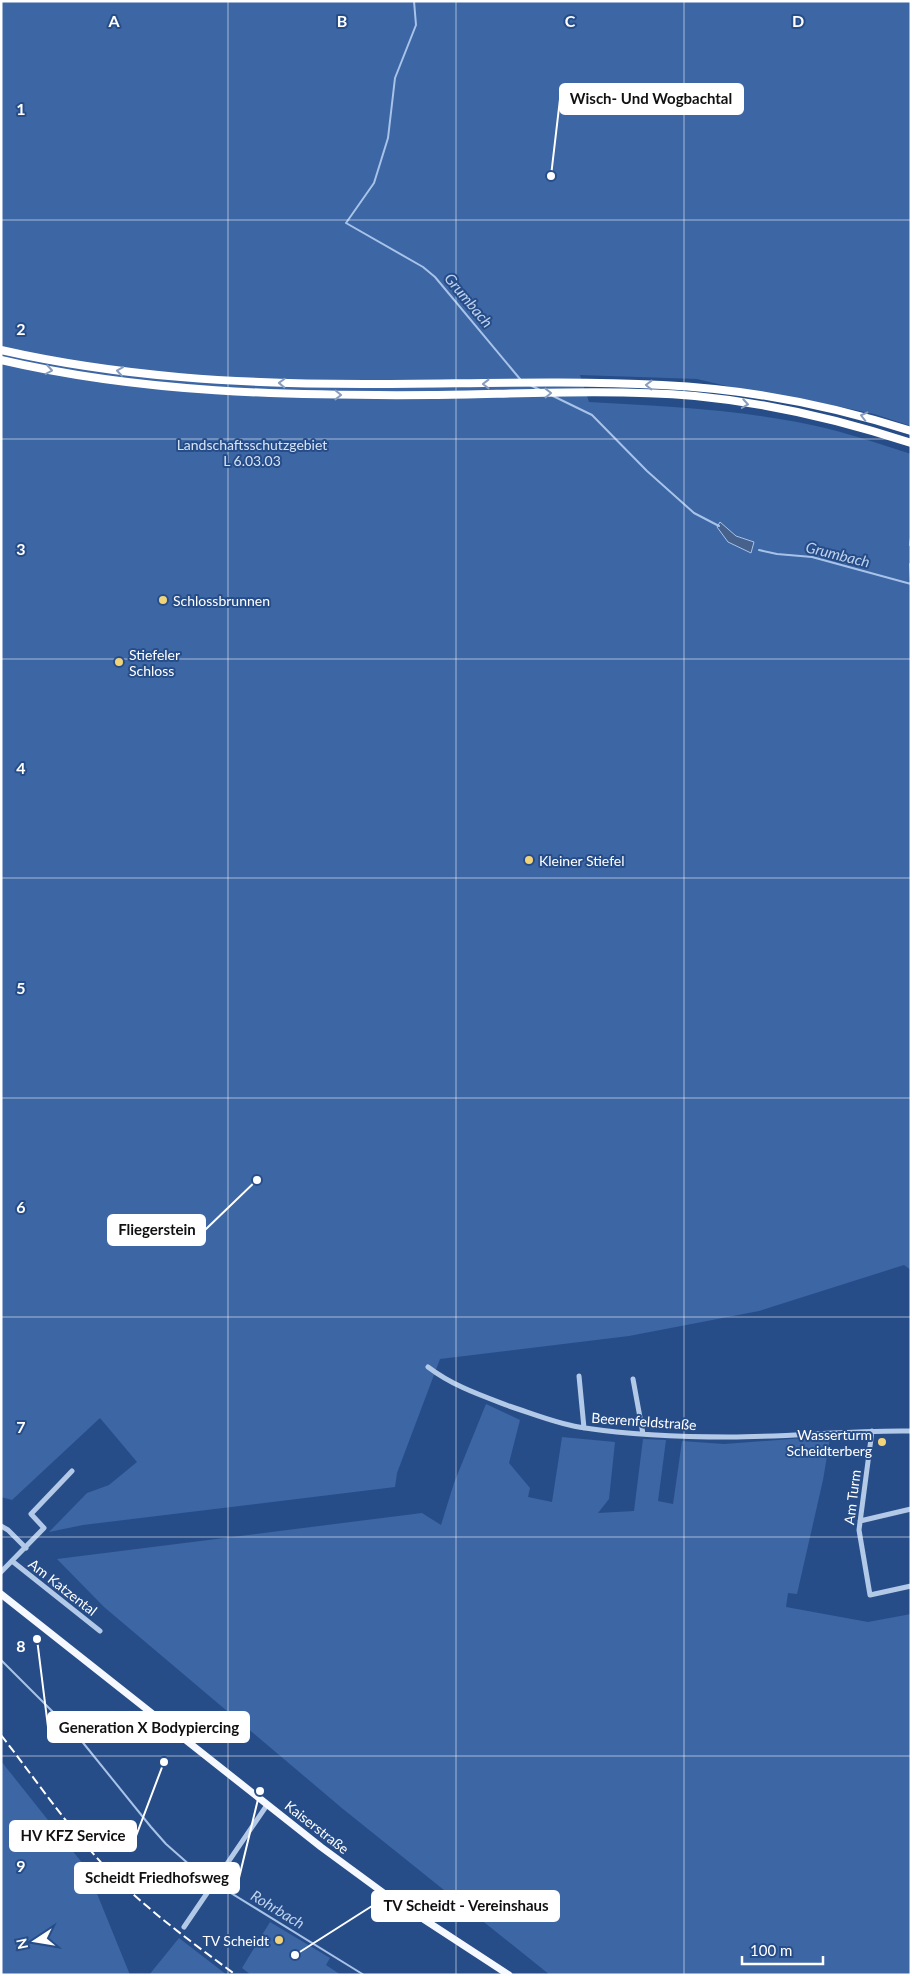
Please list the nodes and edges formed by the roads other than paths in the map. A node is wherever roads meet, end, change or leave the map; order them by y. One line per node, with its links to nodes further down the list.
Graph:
1 (1, 350): 3 (highway, one-way to 1)
2 (1, 360): 4 (highway, one-way to 4)
3 (911, 431)
4 (911, 443)
5 (428, 1367): 8 (street, Beerenfeldstraße)
6 (580, 1376): 8 (street)
7 (633, 1379): 11 (street)
8 (584, 1428): 11 (street, Beerenfeldstraße)
9 (872, 1431): 10 (street, Beerenfeldstraße); 11 (street, Beerenfeldstraße); 14 (street, Am Turm)
10 (911, 1431)
11 (643, 1434)
12 (72, 1471): 16 (street)
13 (911, 1509): 14 (street)
14 (860, 1521): 19 (street, Am Turm)
15 (1, 1526): 16 (street)
16 (26, 1548): 17 (street)
17 (12, 1561): 18 (street); 21 (street, Am Katzental)
18 (1, 1572)
19 (911, 1586)
20 (1, 1594): 22 (main road, Kaiserstraße)
21 (100, 1630)
22 (268, 1805): 23 (street); 24 (main road, Kaiserstraße)
23 (184, 1927)
24 (509, 1975)

